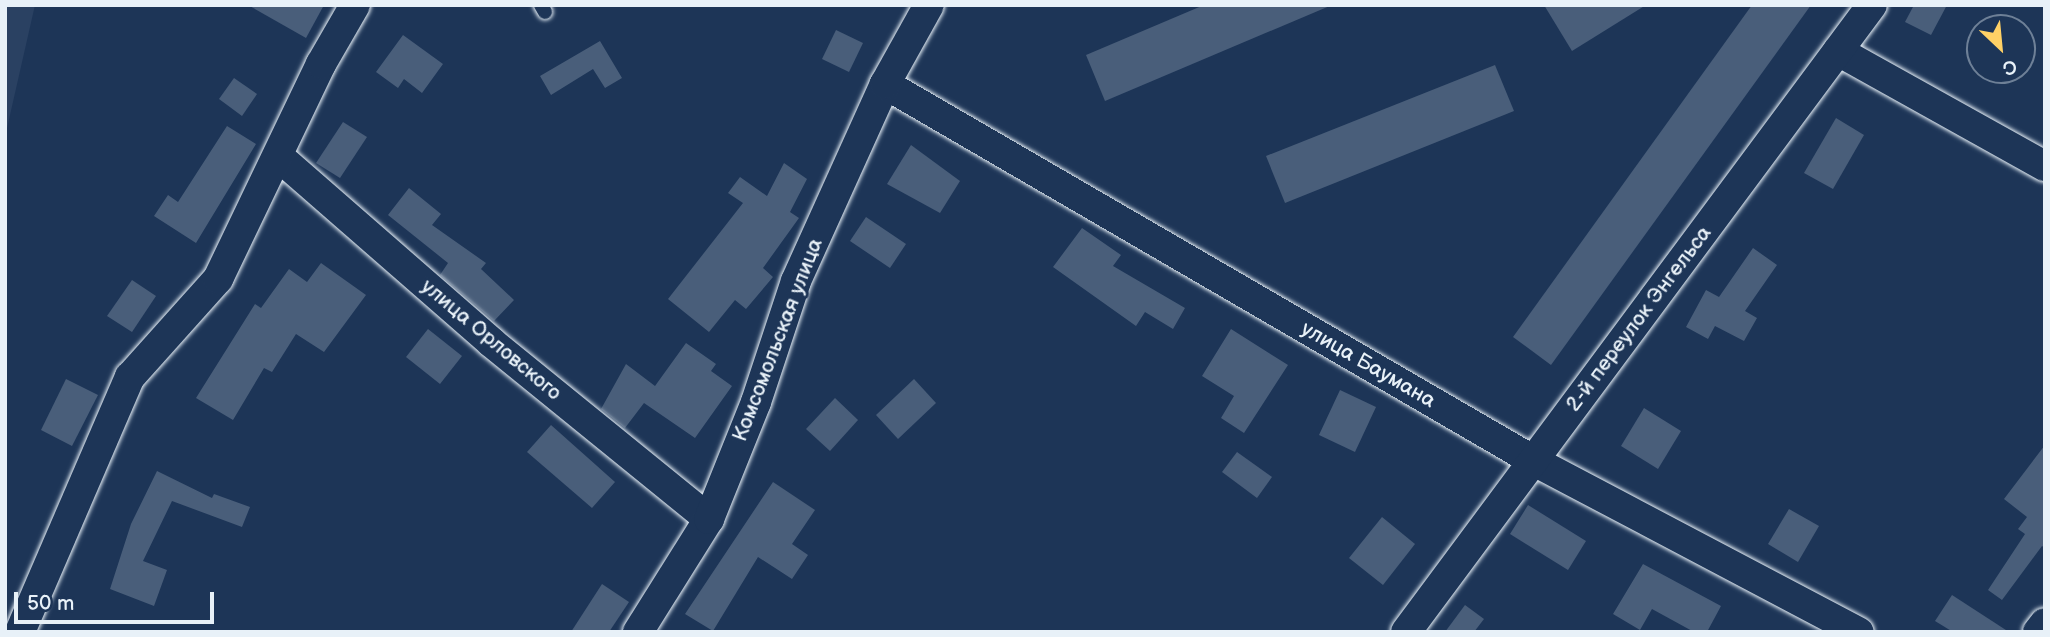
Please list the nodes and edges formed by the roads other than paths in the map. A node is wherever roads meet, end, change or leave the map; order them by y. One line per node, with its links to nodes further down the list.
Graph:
1 (355, 5): 6 (street)
2 (929, 5): 5 (street, Комсомольская улица)
3 (1872, 5): 4 (street, 2-й переулок Энгельса)
4 (1838, 51): 7 (street); 8 (street, 2-й переулок Энгельса)
5 (886, 84): 8 (street, улица Баумана); 9 (street, Комсомольская улица)
6 (278, 156): 9 (street, улица Орловского); 11 (street)
7 (2045, 166)
8 (1534, 461): 13 (street, 2-й переулок Энгельса); 14 (street, улица Баумана)
9 (709, 519): 12 (street, Комсомольская улица)
10 (2045, 623): 15 (street)
11 (20, 632)
12 (638, 632)
13 (1406, 632)
14 (1859, 632)
15 (2038, 632)

